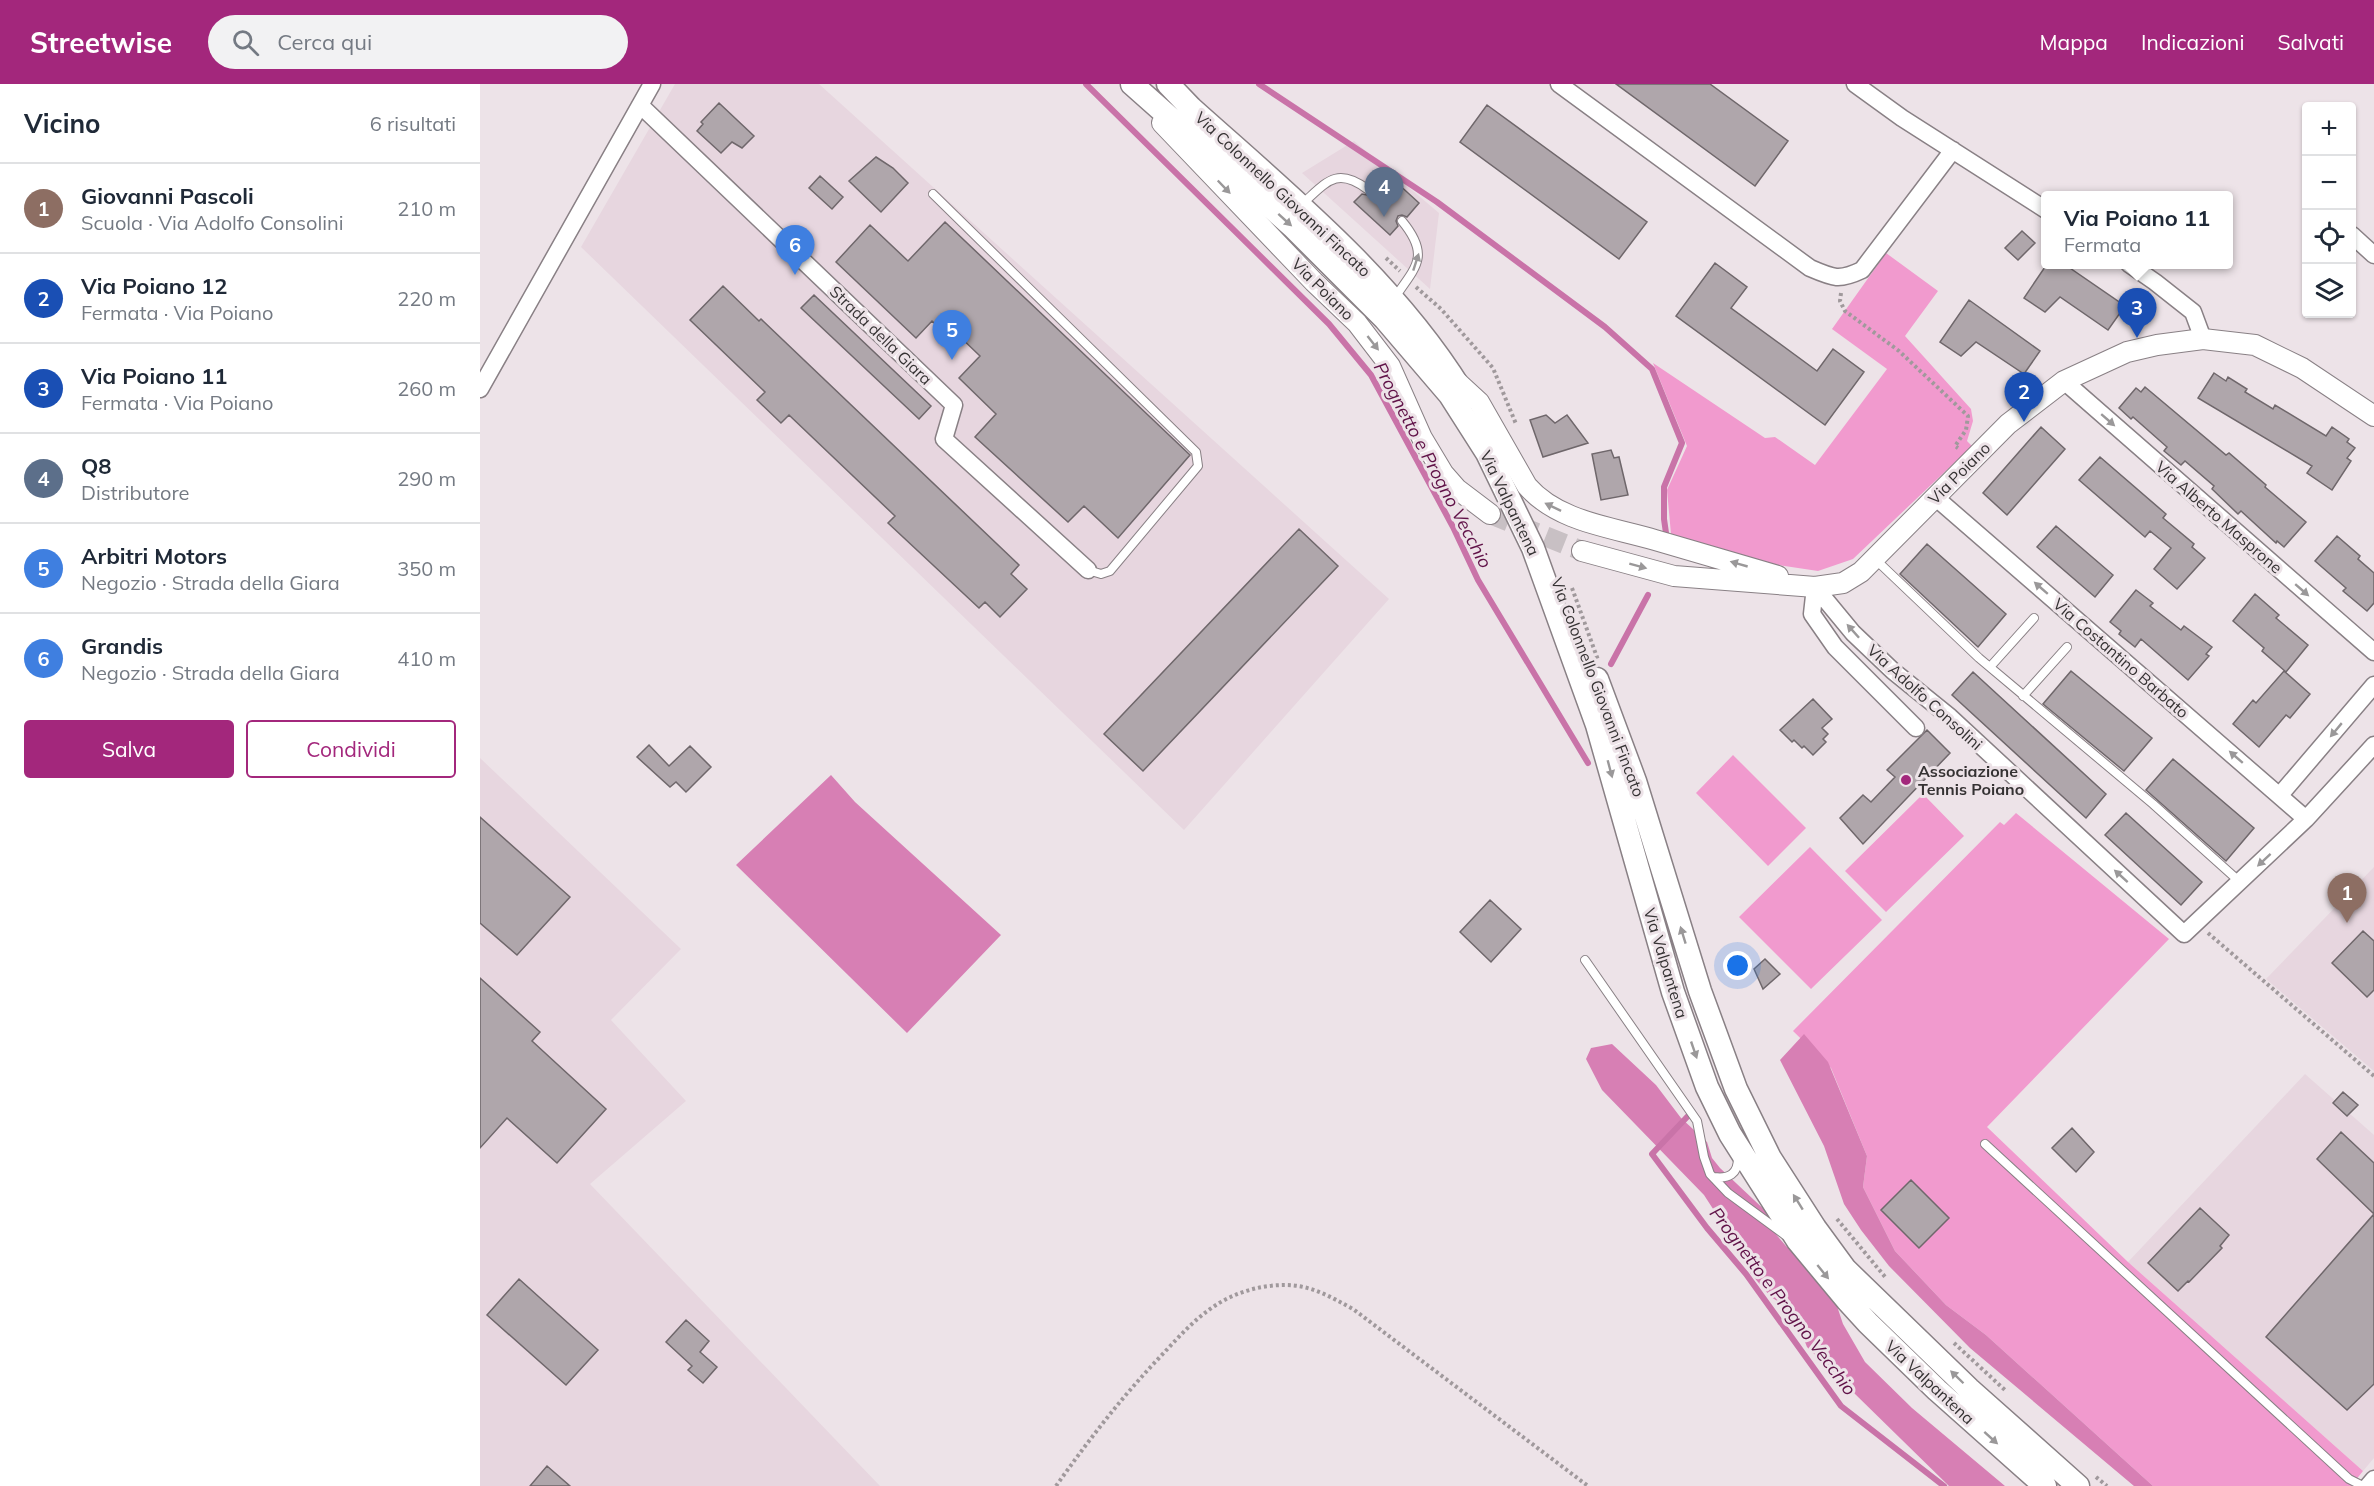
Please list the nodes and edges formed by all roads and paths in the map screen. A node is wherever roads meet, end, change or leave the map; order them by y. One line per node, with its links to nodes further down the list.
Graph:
1 (652, 84): 7 (street)
2 (1126, 84): 27 (street, Via Poiano, one-way to 27)
3 (1132, 84): 20 (main road, Via Colonnello Giovanni Fincato, one-way to 20)
4 (1168, 84): 11 (main road, Via Colonnello Giovanni Fincato)
5 (1559, 84): 17 (street)
6 (1855, 84): 8 (street)
7 (640, 105): 23 (street); 30 (street, Strada della Giara)
8 (1953, 150): 12 (street); 17 (street)
9 (1367, 189): 11 (lane)
10 (933, 194): 30 (lane)
11 (1299, 207): 18 (main road, Via Colonnello Giovanni Fincato)
12 (2041, 207)
13 (1402, 221): 18 (lane, one-way to 13)
14 (2356, 239): 15 (street)
15 (2374, 255)
16 (2136, 269): 19 (street)
17 (1845, 278): 25 (path)
18 (1392, 300): 21 (main road, Via Colonnello Giovanni Fincato)
19 (2203, 339): 22 (street, Via Poiano); 24 (street, Via Poiano)
20 (1418, 358): 48 (main road, Via Valpantena, one-way to 48)
21 (1454, 379): 31 (street, Via Poiano, one-way to 21); 45 (main road, Via Colonnello Giovanni Fincato, one-way to 21)
22 (2064, 381): 25 (street, Via Poiano); 34 (street, Via Alberto Masprone, one-way to 34)
23 (480, 389)
24 (2374, 416)
25 (1971, 460): 26 (street, Via Poiano)
26 (1935, 497): 29 (street, Via Poiano); 40 (street, Via Costantino Barbato, one-way to 26)
27 (1490, 514)
28 (1582, 551): 31 (street, Via Poiano, one-way to 31)
29 (1875, 559): 31 (street, Via Poiano); 35 (lane)
30 (1088, 570)
31 (1815, 586): 38 (street, Via Adolfo Consolini); 43 (street, Via Adolfo Consolini, one-way to 31)
32 (2034, 618): 35 (lane)
33 (2067, 647): 37 (lane)
34 (2374, 652)
35 (1990, 667): 37 (lane)
36 (2374, 685): 40 (street, one-way to 40)
37 (2023, 696): 42 (lane)
38 (1916, 728)
39 (2374, 745): 41 (street)
40 (2280, 795): 41 (street, Via Costantino Barbato)
41 (2306, 819): 42 (street, one-way to 42)
42 (2240, 882): 43 (street)
43 (2196, 923): 46 (path)
44 (1585, 960): 49 (lane)
45 (1700, 991): 55 (main road, Via Valpantena, one-way to 45)
46 (2374, 1076)
47 (1985, 1144): 56 (lane)
48 (1738, 1147): 49 (lane); 50 (main road, Via Valpantena)
49 (1714, 1177): 50 (lane)
50 (1803, 1248): 54 (main road, Via Valpantena, one-way to 54)
51 (2374, 1479): 57 (street)
52 (1056, 1486): 53 (path)
53 (1588, 1486)
54 (2045, 1486)
55 (2078, 1486)
56 (2362, 1486)
57 (2368, 1486)

